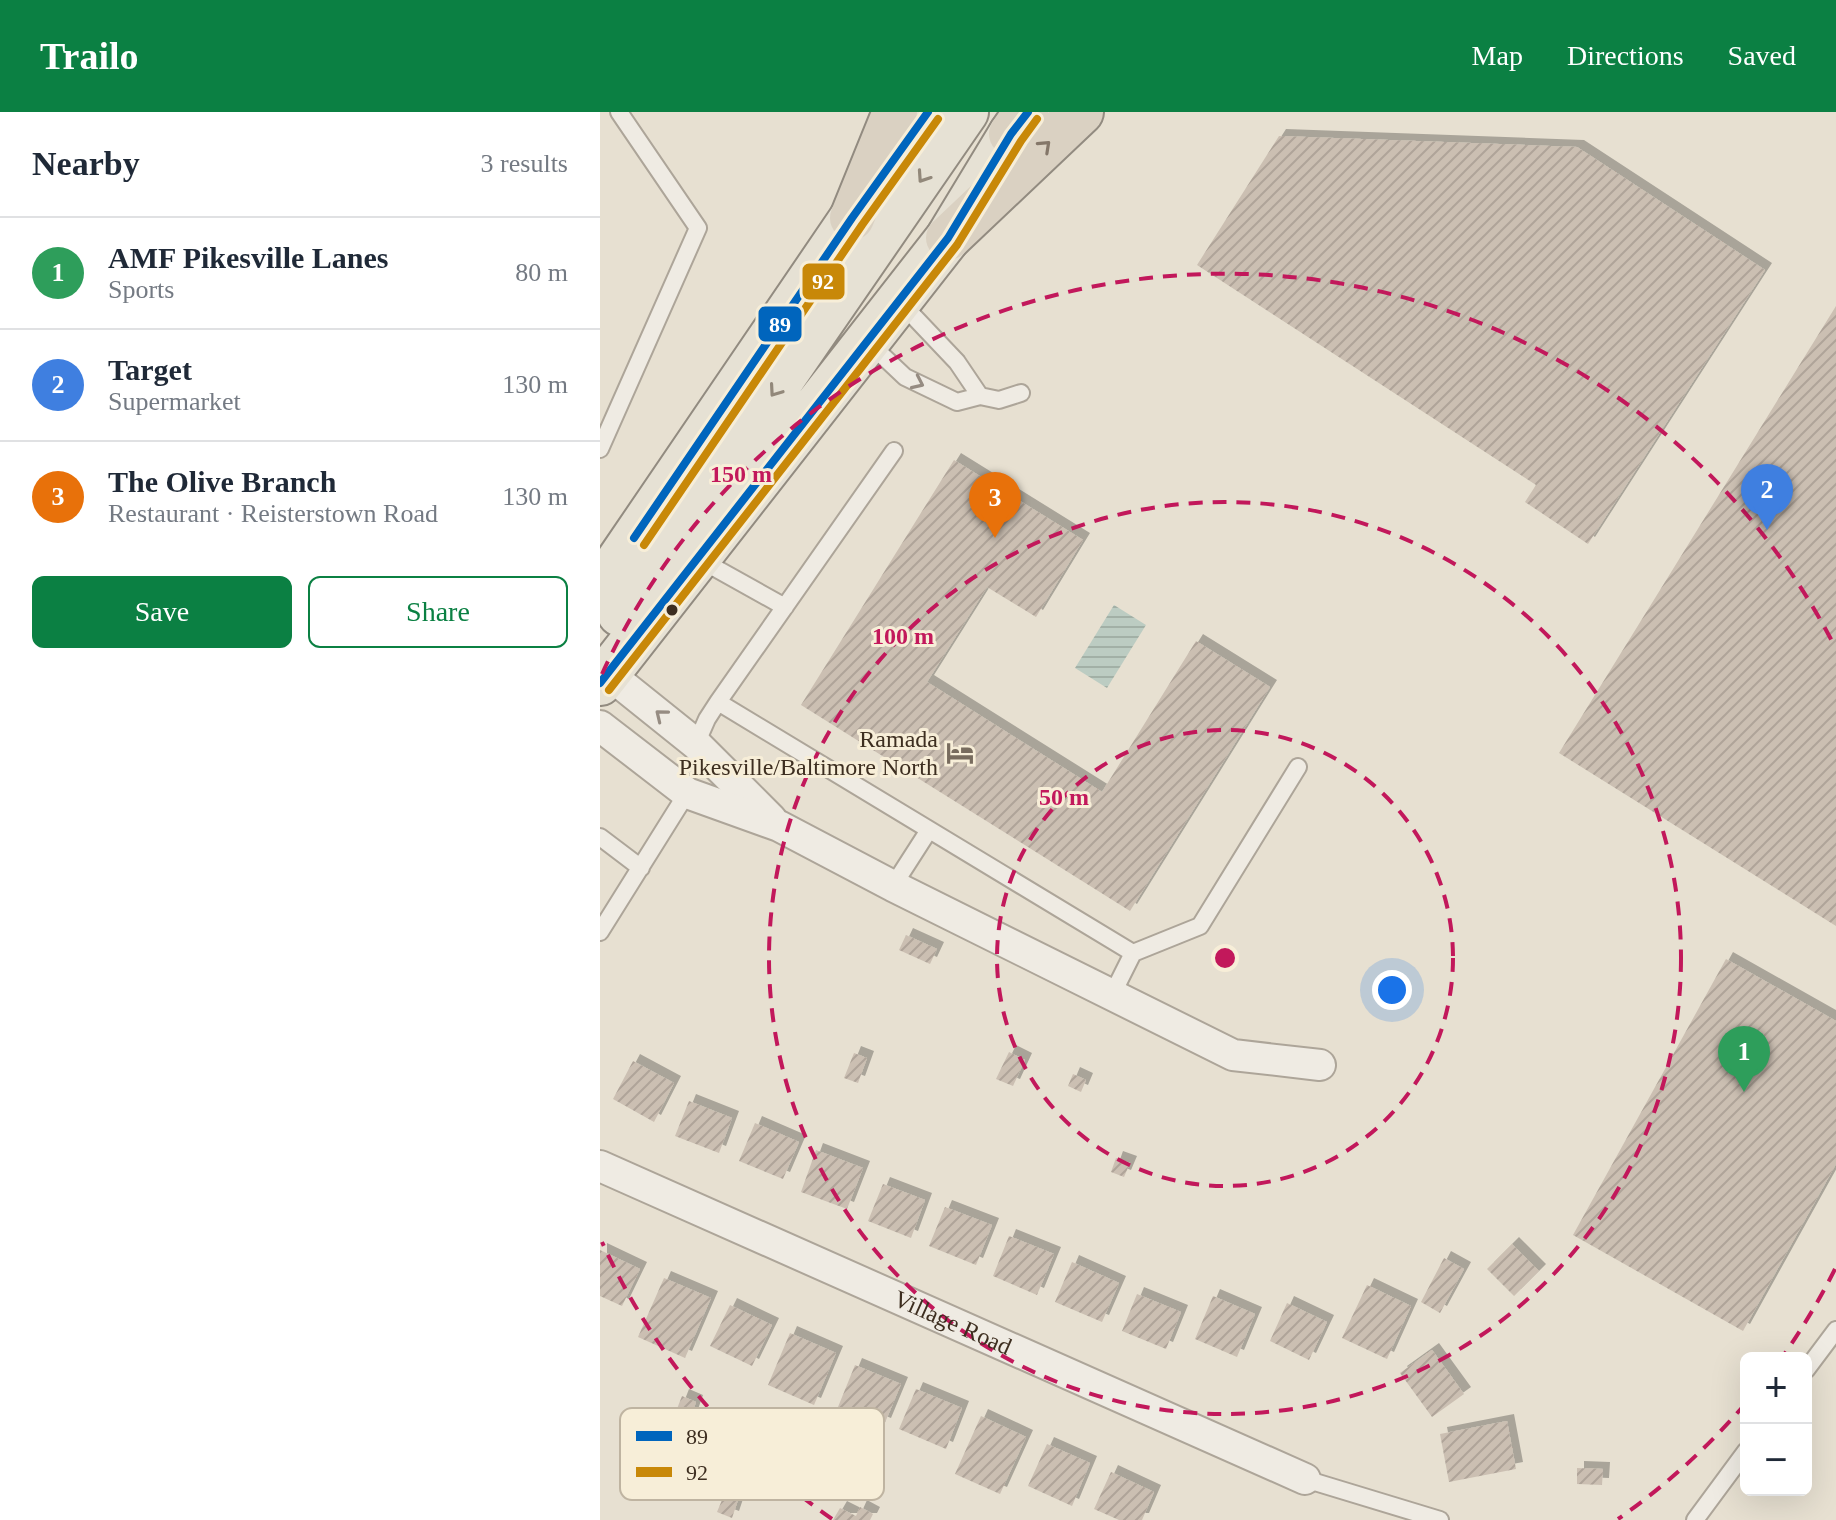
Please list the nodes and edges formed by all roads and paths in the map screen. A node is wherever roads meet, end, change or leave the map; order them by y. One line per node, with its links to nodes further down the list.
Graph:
1 (619, 112): 13 (lane)
2 (895, 112): 7 (highway)
3 (928, 112): 7 (main road)
4 (966, 112): 18 (main road, one-way to 18)
5 (1081, 112): 8 (highway, one-way to 5)
6 (1022, 119): 8 (main road)
7 (852, 218): 16 (main road)
8 (948, 238): 9 (main road)
9 (899, 300): 10 (main road); 12 (lane)
10 (867, 341): 12 (lane, one-way to 12); 15 (main road)
11 (1021, 393): 12 (lane)
12 (980, 396)
13 (601, 442)
14 (894, 451): 17 (lane)
15 (698, 558): 17 (lane); 18 (main road)
16 (600, 588)
17 (785, 607): 19 (lane)
18 (602, 666): 21 (street, one-way to 18)
19 (718, 702): 21 (lane); 25 (lane)
20 (600, 726): 23 (street)
21 (696, 744): 24 (street)
22 (1298, 767): 30 (lane)
23 (687, 793): 24 (street); 27 (lane)
24 (779, 826): 28 (street)
25 (929, 830): 28 (lane); 30 (lane)
26 (600, 837): 27 (lane)
27 (641, 868): 29 (lane)
28 (893, 886): 31 (street)
29 (600, 932)
30 (1133, 953): 31 (lane)
31 (1112, 995): 32 (street)
32 (1320, 1065)
33 (600, 1166): 37 (street, Village Road)
34 (1836, 1330): 35 (lane)
35 (1812, 1362)
36 (1740, 1459): 39 (lane)
37 (1305, 1479): 38 (lane)
38 (1440, 1520)
39 (1695, 1520)

